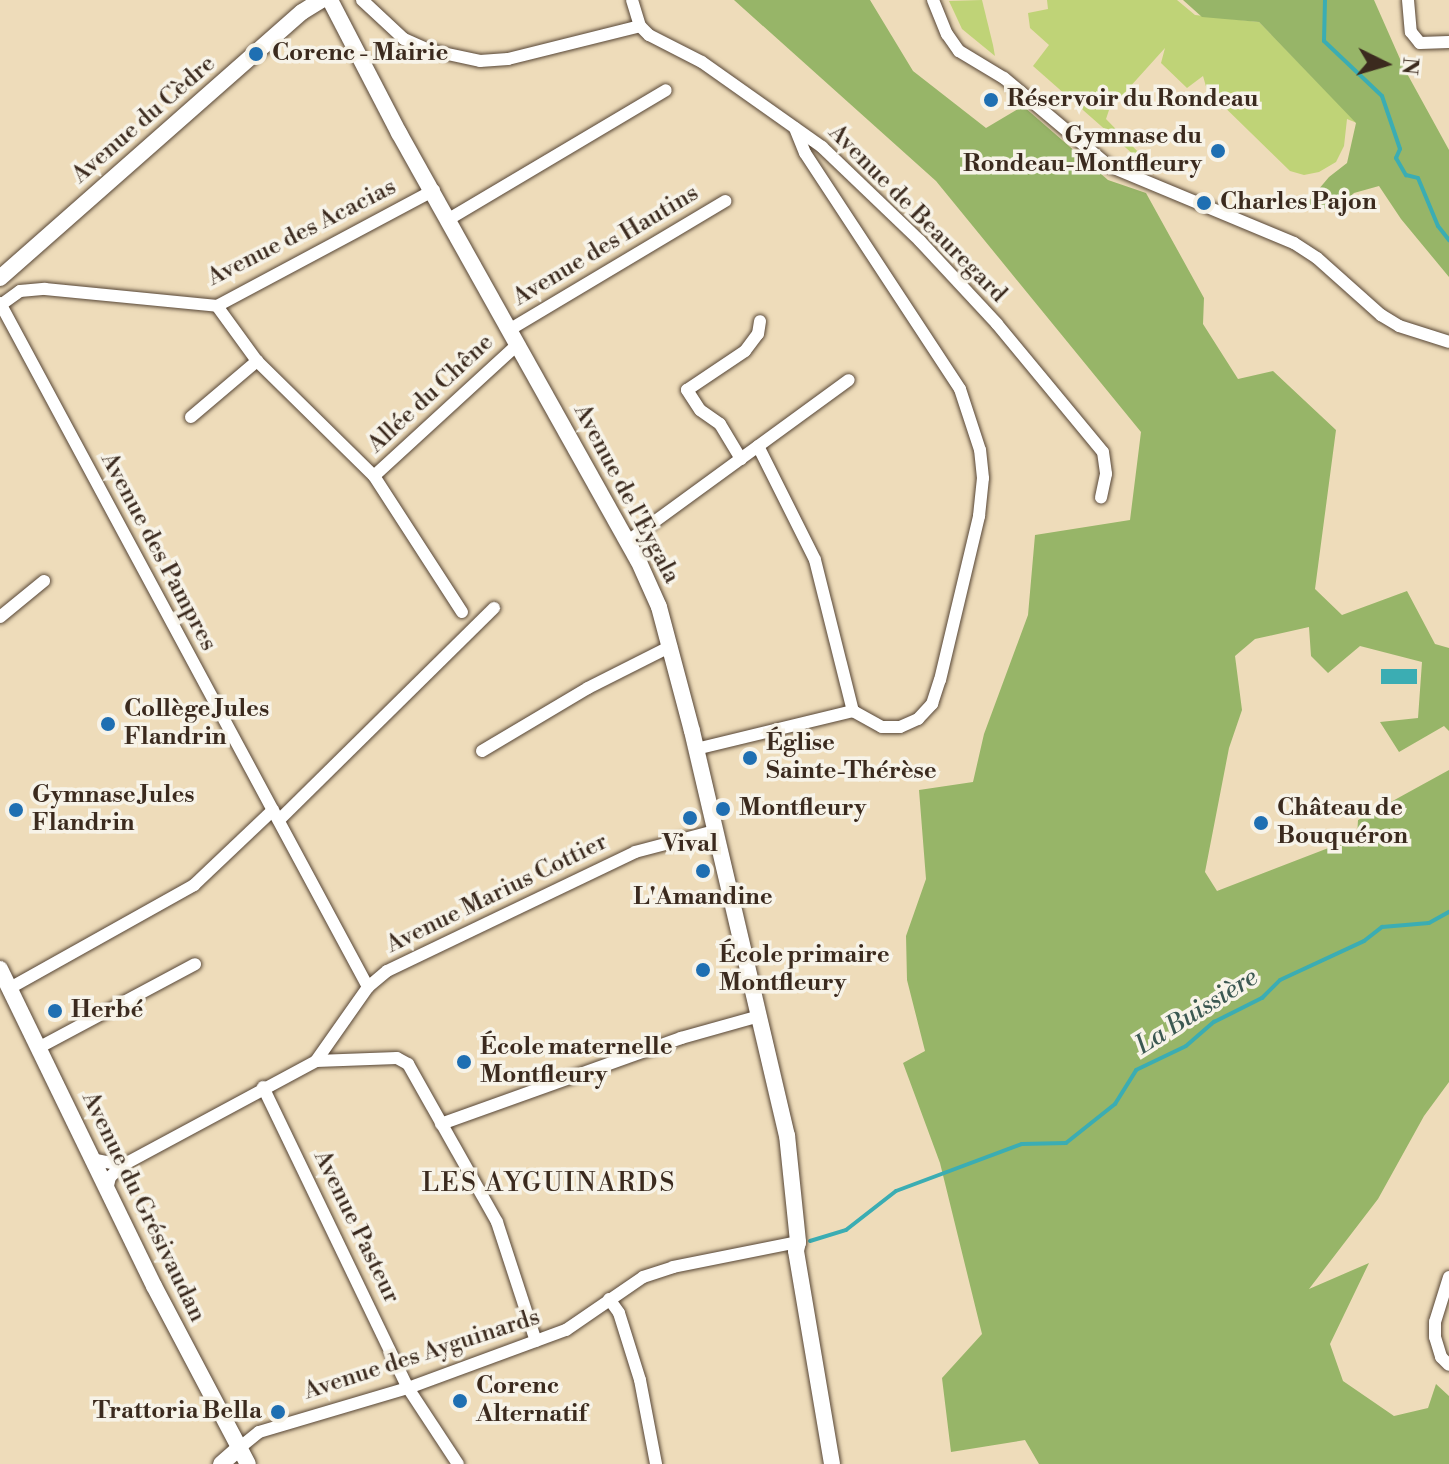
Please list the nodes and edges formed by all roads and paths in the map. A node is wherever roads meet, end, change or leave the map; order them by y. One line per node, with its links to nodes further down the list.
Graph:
1 (321, 0): 14 (street, Avenue du Cèdre)
2 (330, 0): 11 (street, Avenue de l'Eygala)
3 (362, 0): 7 (street)
4 (632, 0): 7 (street)
5 (933, 0): 19 (street)
6 (1408, 0): 8 (street)
7 (640, 26): 10 (street, Avenue de Beauregard)
8 (1449, 42)
9 (666, 90): 13 (street)
10 (795, 128): 26 (street, Avenue de Beauregard); 33 (street)
11 (434, 190): 13 (street, Avenue de l'Eygala); 16 (street, Avenue des Acacias)
12 (725, 201): 18 (street, Avenue des Hautins)
13 (449, 219): 18 (street, Avenue de l'Eygala)
14 (0, 278)
15 (1, 304): 16 (street, Avenue des Acacias); 36 (street, Avenue des Pampres)
16 (217, 306): 20 (street)
17 (760, 321): 24 (street)
18 (514, 337): 25 (street, Allée du Chêne); 27 (street, Avenue de l'Eygala)
19 (1449, 342)
20 (257, 361): 22 (street); 25 (street)
21 (849, 380): 23 (street)
22 (191, 417)
23 (758, 446): 24 (street); 33 (street)
24 (741, 459): 27 (street)
25 (374, 476): 30 (street)
26 (1101, 497)
27 (628, 541): 32 (street, Avenue de l'Eygala)
28 (44, 581): 31 (street)
29 (494, 608): 36 (street)
30 (462, 612)
31 (0, 617)
32 (671, 646): 34 (street, Avenue de l'Eygala); 35 (street)
33 (853, 711): 34 (street)
34 (696, 749): 37 (street, Avenue de l'Eygala)
35 (482, 751)
36 (276, 815): 40 (street, Avenue des Pampres); 41 (street)
37 (715, 831): 40 (street, Avenue Marius Cottier); 42 (street, Avenue de l'Eygala)
38 (195, 964): 44 (street)
39 (0, 969): 41 (street, Avenue du Grésivaudan)
40 (368, 987): 43 (street, Avenue Marius Cottier)
41 (10, 988): 44 (street, Avenue du Grésivaudan)
42 (760, 1016): 48 (street); 52 (street, Avenue de l'Eygala)
43 (327, 1041): 45 (street, Avenue Marius Cottier); 46 (street)
44 (38, 1048): 49 (street, Avenue du Grésivaudan)
45 (316, 1061): 46 (street); 47 (street)
46 (336, 1061): 48 (street)
47 (263, 1087): 50 (street); 57 (street, Avenue Pasteur)
48 (441, 1124): 55 (street)
49 (91, 1159): 50 (street); 51 (street, Avenue du Grésivaudan)
50 (123, 1165): 51 (street)
51 (107, 1190): 58 (street, Avenue du Grésivaudan)
52 (798, 1242): 54 (street, Avenue des Ayguinards); 63 (street, Avenue de l'Eygala)
53 (1449, 1277): 56 (street)
54 (609, 1299): 55 (street, Avenue des Ayguinards); 62 (street)
55 (536, 1341): 57 (street, Avenue des Ayguinards)
56 (1449, 1365)
57 (408, 1388): 58 (street, Avenue des Ayguinards); 61 (street, Avenue Pasteur)
58 (238, 1449): 59 (street); 60 (street, Avenue du Grésivaudan)
59 (221, 1464)
60 (248, 1464)
61 (458, 1464)
62 (656, 1464)
63 (835, 1464)

